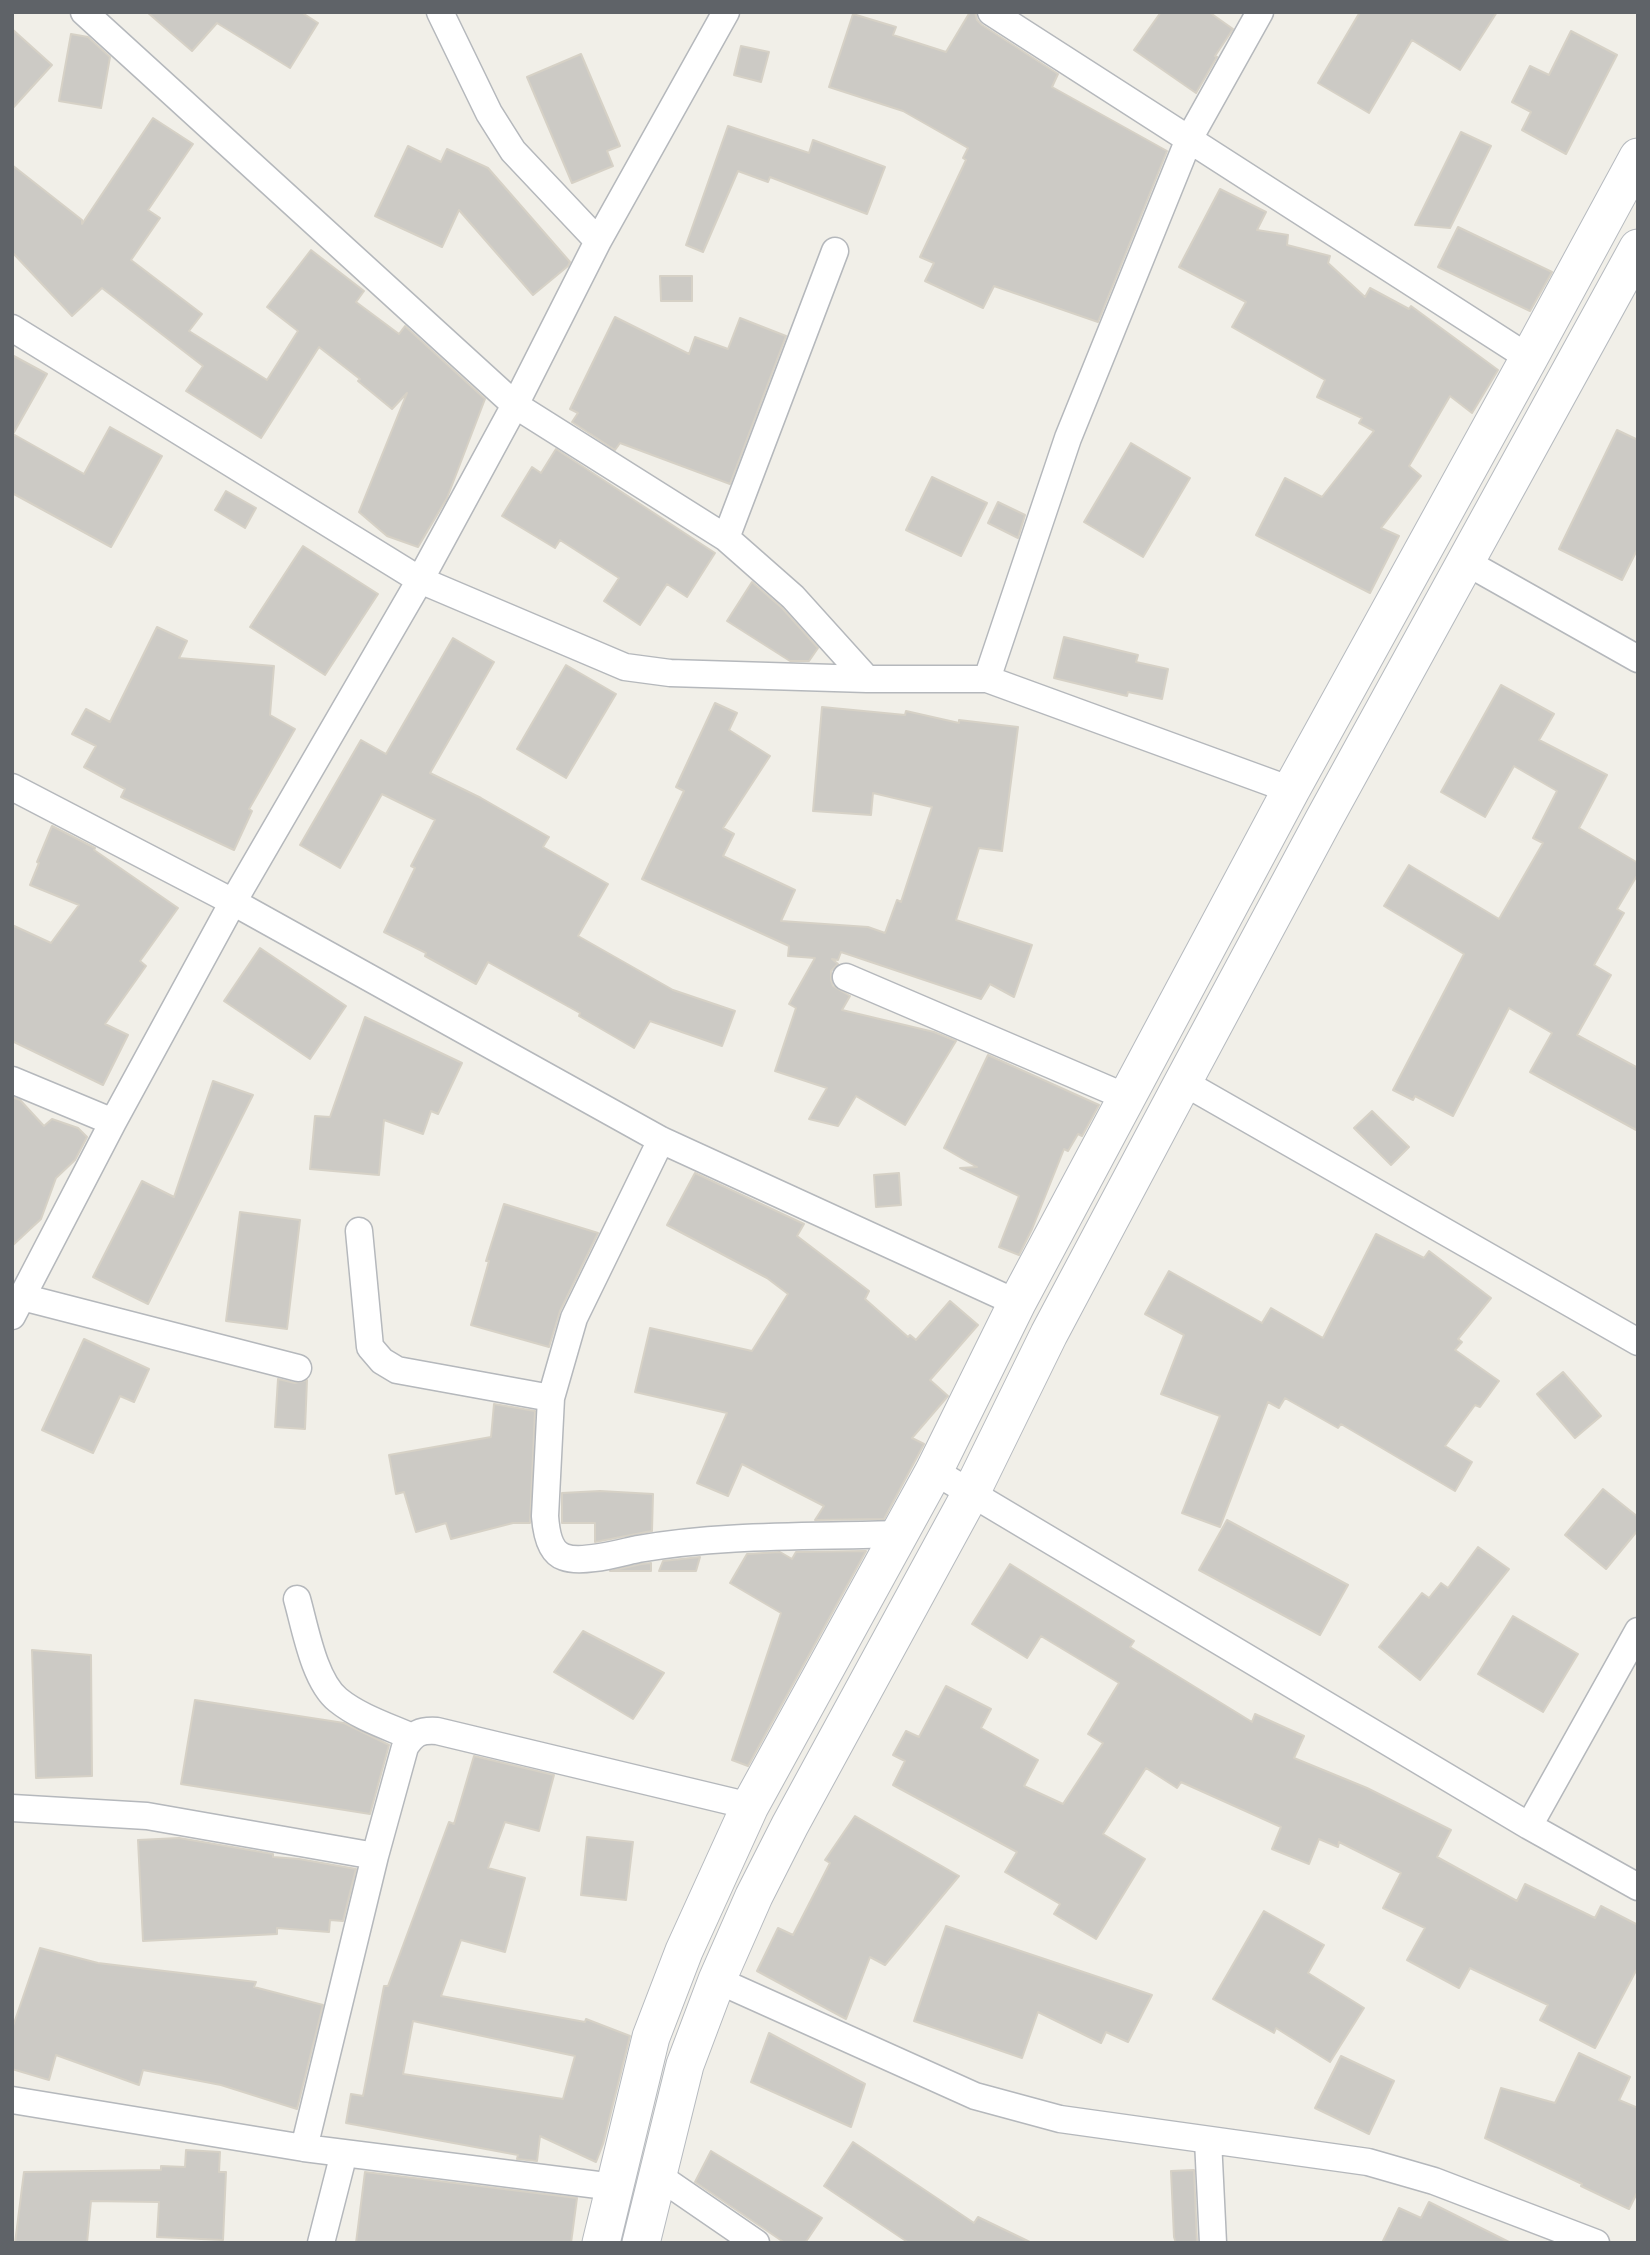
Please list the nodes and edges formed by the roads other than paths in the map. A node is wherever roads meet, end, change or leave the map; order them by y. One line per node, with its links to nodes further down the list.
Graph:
1 (85, 12): 13 (street)
2 (440, 12): 8 (street)
3 (726, 12): 8 (street)
4 (991, 12): 6 (street)
5 (1260, 12): 6 (street)
6 (1189, 139): 12 (street); 19 (street)
7 (1638, 157): 12 (main road)
8 (597, 241): 13 (street)
9 (1638, 248): 15 (main road)
10 (835, 251): 14 (street)
11 (12, 328): 16 (street)
12 (1529, 358): 21 (main road)
13 (515, 405): 14 (street); 16 (street)
14 (726, 538): 18 (street)
15 (1466, 562): 17 (street); 25 (main road)
16 (420, 580): 18 (street); 22 (street)
17 (1638, 659)
18 (867, 679): 19 (street)
19 (987, 679): 21 (street)
20 (12, 787): 22 (street)
21 (1291, 790): 26 (main road)
22 (233, 902): 27 (street); 28 (street)
23 (846, 977): 26 (street)
24 (12, 1080): 27 (street)
25 (1183, 1082): 32 (street); 36 (main road)
26 (1126, 1097): 30 (main road)
27 (113, 1122): 31 (street)
28 (661, 1140): 30 (street); 34 (street)
29 (359, 1231): 34 (street)
30 (1017, 1303): 35 (main road)
31 (17, 1306): 33 (street)
32 (1638, 1342)
33 (298, 1368)
34 (551, 1398): 37 (street)
35 (934, 1471): 36 (street); 37 (main road)
36 (971, 1493): 43 (street); 46 (main road)
37 (898, 1534): 41 (main road)
38 (296, 1599): 40 (street)
39 (1638, 1631): 43 (street)
40 (412, 1737): 41 (street); 44 (street)
41 (750, 1806): 52 (main road)
42 (12, 1808): 44 (street)
43 (1529, 1826): 45 (street)
44 (375, 1856): 49 (street)
45 (1638, 1887)
46 (717, 1980): 48 (street); 51 (main road)
47 (12, 2100): 49 (street)
48 (1208, 2140): 57 (street); 58 (street)
49 (304, 2148): 50 (street)
50 (344, 2153): 52 (street); 53 (street)
51 (657, 2175): 55 (main road); 56 (street)
52 (614, 2188): 54 (main road)
53 (321, 2243)
54 (601, 2243)
55 (641, 2243)
56 (755, 2243)
57 (1213, 2243)
58 (1596, 2243)

